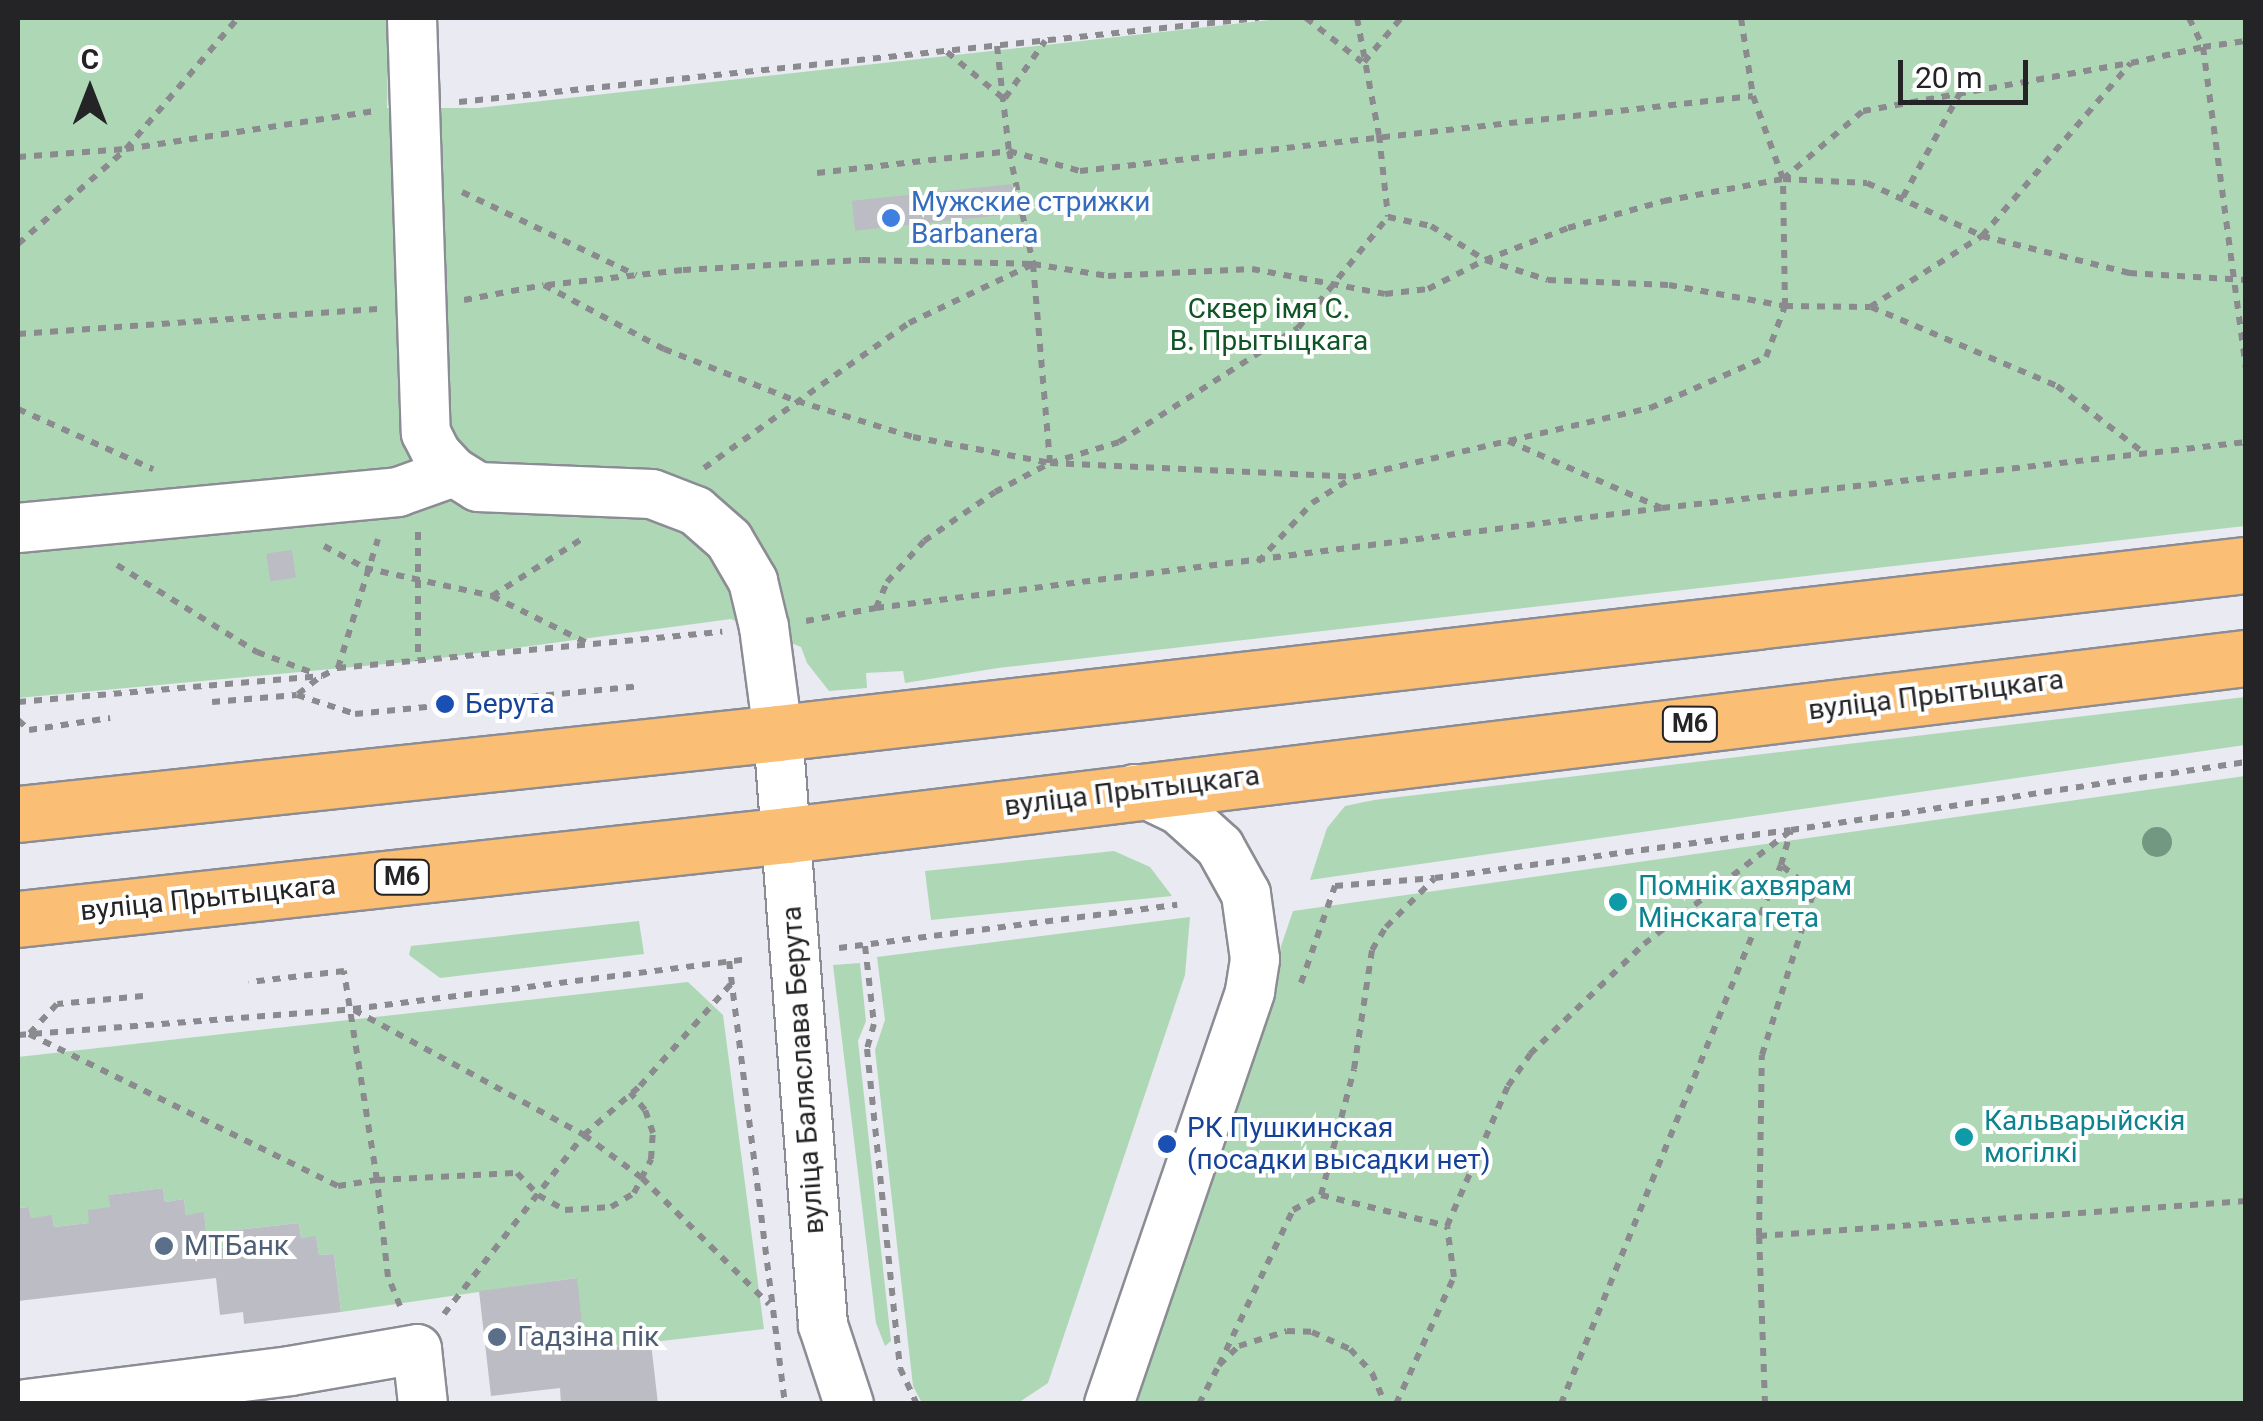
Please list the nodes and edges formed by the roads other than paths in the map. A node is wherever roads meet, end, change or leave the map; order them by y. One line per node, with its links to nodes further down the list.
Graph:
1 (412, 18): 2 (street)
2 (454, 472): 3 (street); 6 (street, вуліца Баляслава Берута)
3 (18, 528)
4 (2246, 565): 6 (main road)
5 (2246, 658): 7 (main road, вуліца Прытыцкага / М6)
6 (778, 733): 8 (main road); 9 (street, вуліца Баляслава Берута)
7 (1135, 790): 9 (main road, вуліца Прытыцкага / М6); 15 (street)
8 (18, 814)
9 (788, 835): 10 (main road, вуліца Прытыцкага / М6); 11 (street, вуліца Баляслава Берута)
10 (18, 919)
11 (843, 1384): 14 (street)
12 (26, 1404): 13 (street)
13 (423, 1404)
14 (874, 1404)
15 (1109, 1404)

